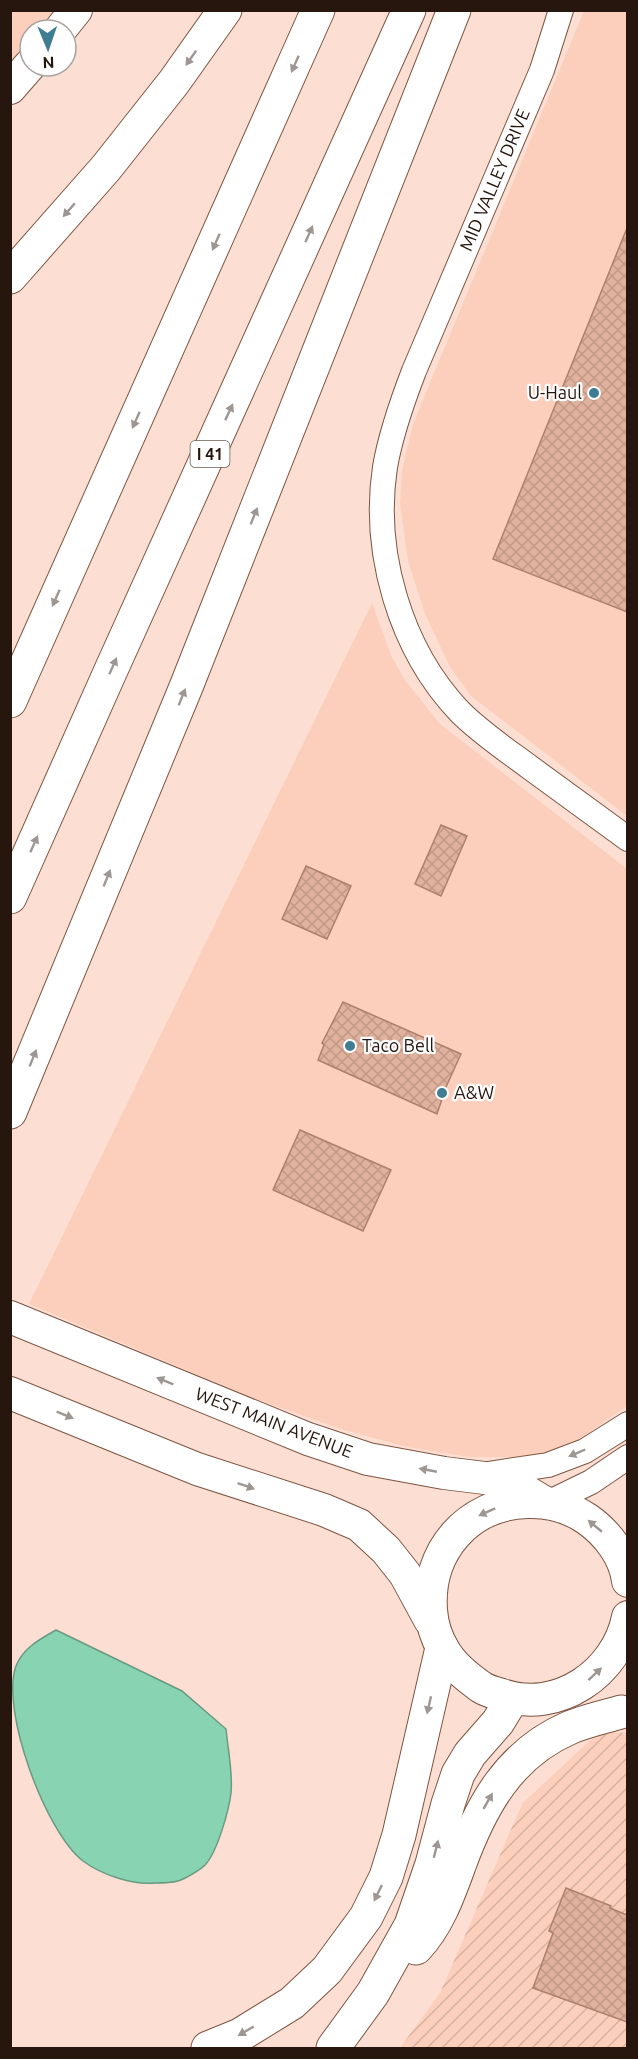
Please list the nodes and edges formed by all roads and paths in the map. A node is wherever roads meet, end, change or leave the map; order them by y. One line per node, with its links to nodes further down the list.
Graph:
1 (225, 10): 6 (highway, one-way to 6)
2 (318, 10): 7 (highway, one-way to 7)
3 (409, 10): 9 (highway, I 41, one-way to 3)
4 (454, 10): 10 (highway, one-way to 4)
5 (561, 10): 8 (street, MID VALLEY DRIVE)
6 (10, 277)
7 (10, 701)
8 (627, 838)
9 (10, 897)
10 (10, 1112)
11 (10, 1317): 15 (main road, WEST MAIN AVENUE, one-way to 11)
12 (10, 1393): 19 (main road, one-way to 19)
13 (627, 1424): 15 (street, one-way to 15)
14 (627, 1457): 16 (street)
15 (473, 1476): 16 (main road, WEST MAIN AVENUE)
16 (547, 1502): 17 (main road, one-way to 16); 19 (main road, one-way to 19)
17 (627, 1575)
18 (627, 1617): 20 (main road, one-way to 18)
19 (437, 1636): 20 (main road); 23 (highway, one-way to 23)
20 (519, 1699): 21 (main road); 22 (highway, one-way to 20)
21 (624, 1712): 22 (highway, one-way to 21)
22 (373, 1993): 24 (highway)
23 (208, 2049)
24 (333, 2049)

